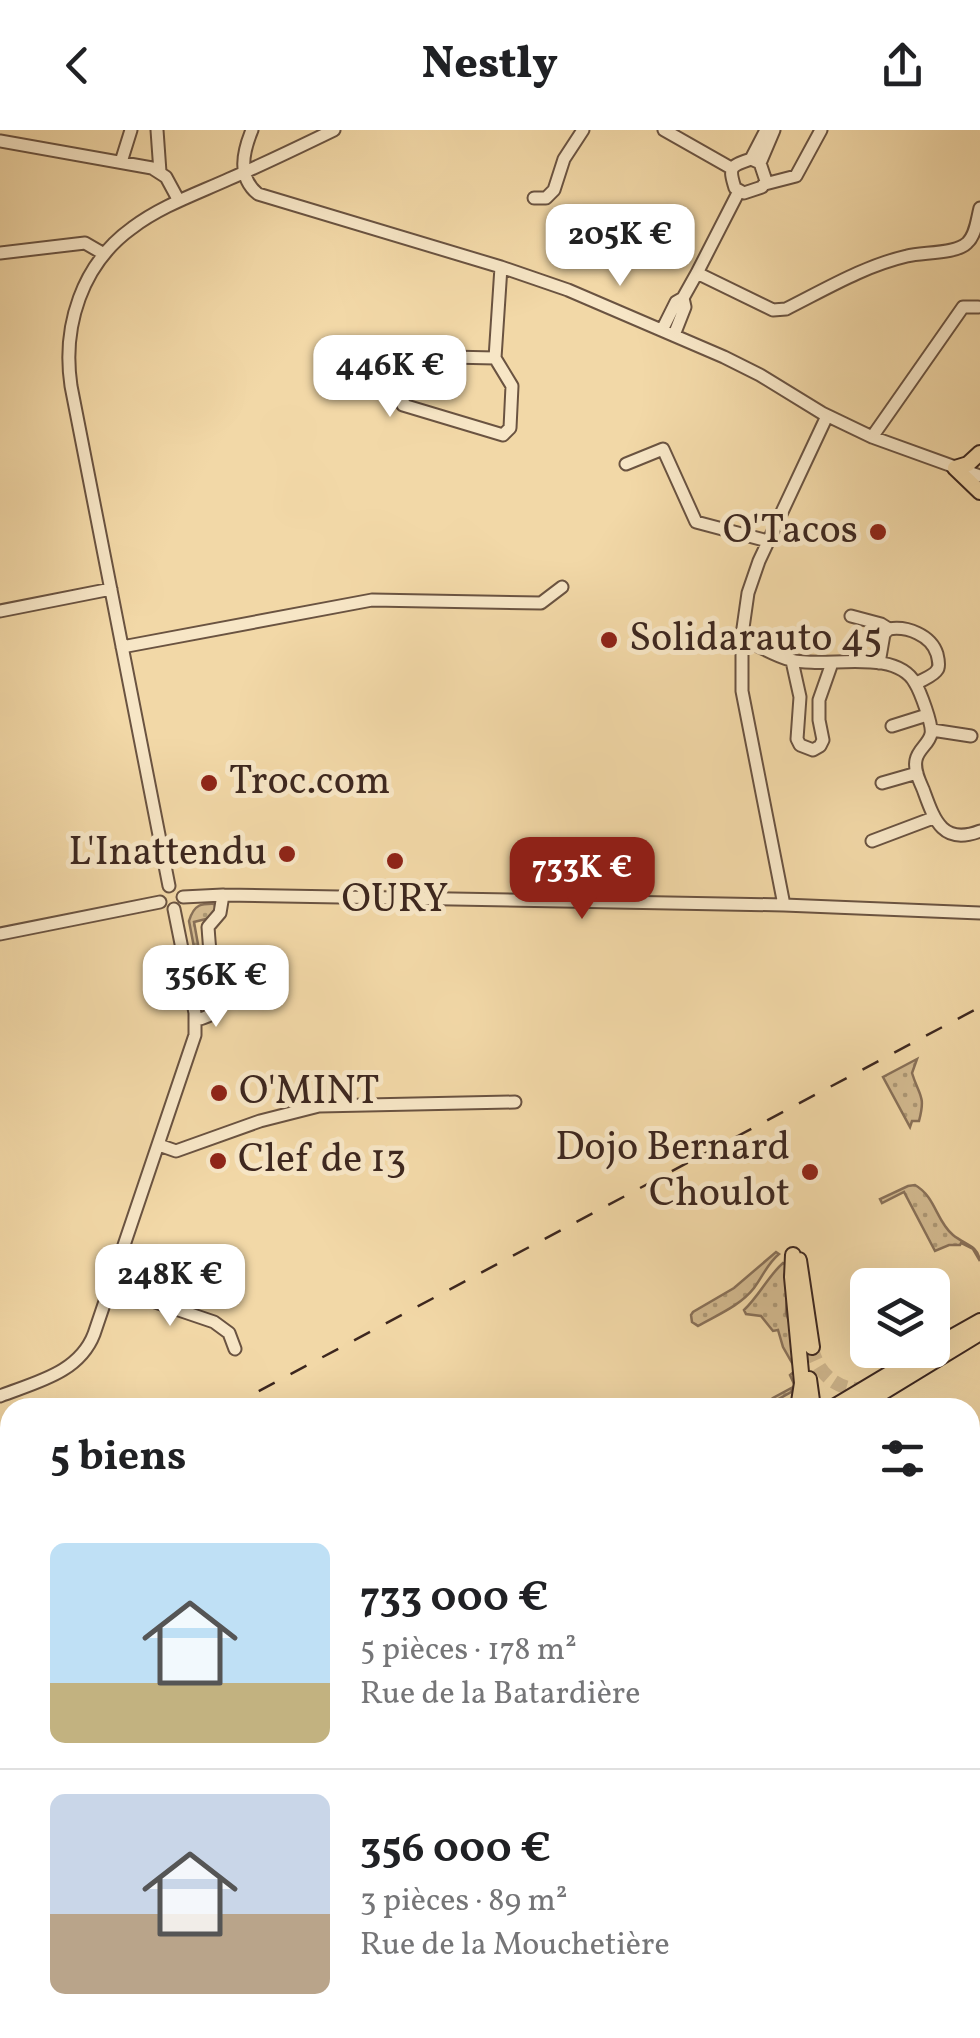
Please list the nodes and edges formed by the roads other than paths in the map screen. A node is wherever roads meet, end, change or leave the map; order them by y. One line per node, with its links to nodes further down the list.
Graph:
1 (131, 130): 12 (street)
2 (157, 130): 14 (street)
3 (252, 130): 15 (street)
4 (334, 130): 15 (street)
5 (583, 130): 18 (street)
6 (664, 130): 13 (street)
7 (766, 130): 11 (street)
8 (774, 130): 11 (street)
9 (821, 130): 16 (street)
10 (0, 141): 12 (street)
11 (756, 161): 13 (street); 16 (street)
12 (121, 162): 14 (street)
13 (731, 168): 17 (street)
14 (160, 172): 19 (street)
15 (246, 172): 19 (street); 23 (street)
16 (766, 184): 17 (street)
17 (739, 191): 24 (street)
18 (534, 198)
19 (179, 201): 22 (street)
20 (980, 208): 24 (street)
21 (0, 253): 22 (street)
22 (104, 254): 37 (street)
23 (500, 267): 26 (street); 27 (street)
24 (698, 273): 26 (street)
25 (978, 308): 29 (street)
26 (668, 332): 28 (street)
27 (495, 358): 27 (street)
28 (827, 416): 29 (street); 35 (street)
29 (872, 437): 32 (street)
30 (980, 453): 32 (main road)
31 (626, 464): 35 (street)
32 (955, 468): 33 (street); 34 (main road)
33 (980, 476)
34 (980, 492)
35 (768, 542): 41 (street)
36 (562, 587): 42 (street)
37 (111, 589): 38 (street); 42 (street)
38 (0, 611)
39 (852, 616): 40 (street)
40 (889, 629): 45 (street); 46 (street)
41 (742, 638): 43 (street); 60 (street)
42 (122, 647): 56 (street)
43 (792, 660): 44 (street); 44 (street)
44 (832, 663): 45 (street)
45 (879, 663): 46 (street)
46 (916, 684): 47 (street)
47 (927, 714): 48 (street); 49 (street)
48 (892, 726)
49 (932, 730): 50 (street); 51 (street)
50 (971, 736)
51 (917, 773): 52 (street); 53 (street)
52 (882, 783)
53 (934, 818): 54 (street); 55 (street)
54 (980, 830)
55 (872, 841)
56 (169, 886): 58 (street); 59 (street)
57 (223, 894): 58 (street); 60 (street); 64 (street)
58 (183, 897): 61 (street)
59 (160, 902): 61 (street); 63 (street)
60 (784, 905): 62 (street)
61 (174, 909): 64 (street)
62 (980, 913)
63 (0, 934)
64 (196, 1020): 66 (street)
65 (514, 1102): 66 (street)
66 (159, 1144): 68 (street)
67 (794, 1260): 71 (main road); 76 (main road); 77 (main road)
68 (110, 1287): 72 (street); 75 (street)
69 (980, 1328): 70 (main road); 74 (main road); 79 (main road)
70 (950, 1341)
71 (812, 1347)
72 (235, 1349)
73 (899, 1368): 78 (main road)
74 (886, 1382)
75 (0, 1396)
76 (801, 1398)
77 (812, 1398)
78 (849, 1398)
79 (872, 1398)

